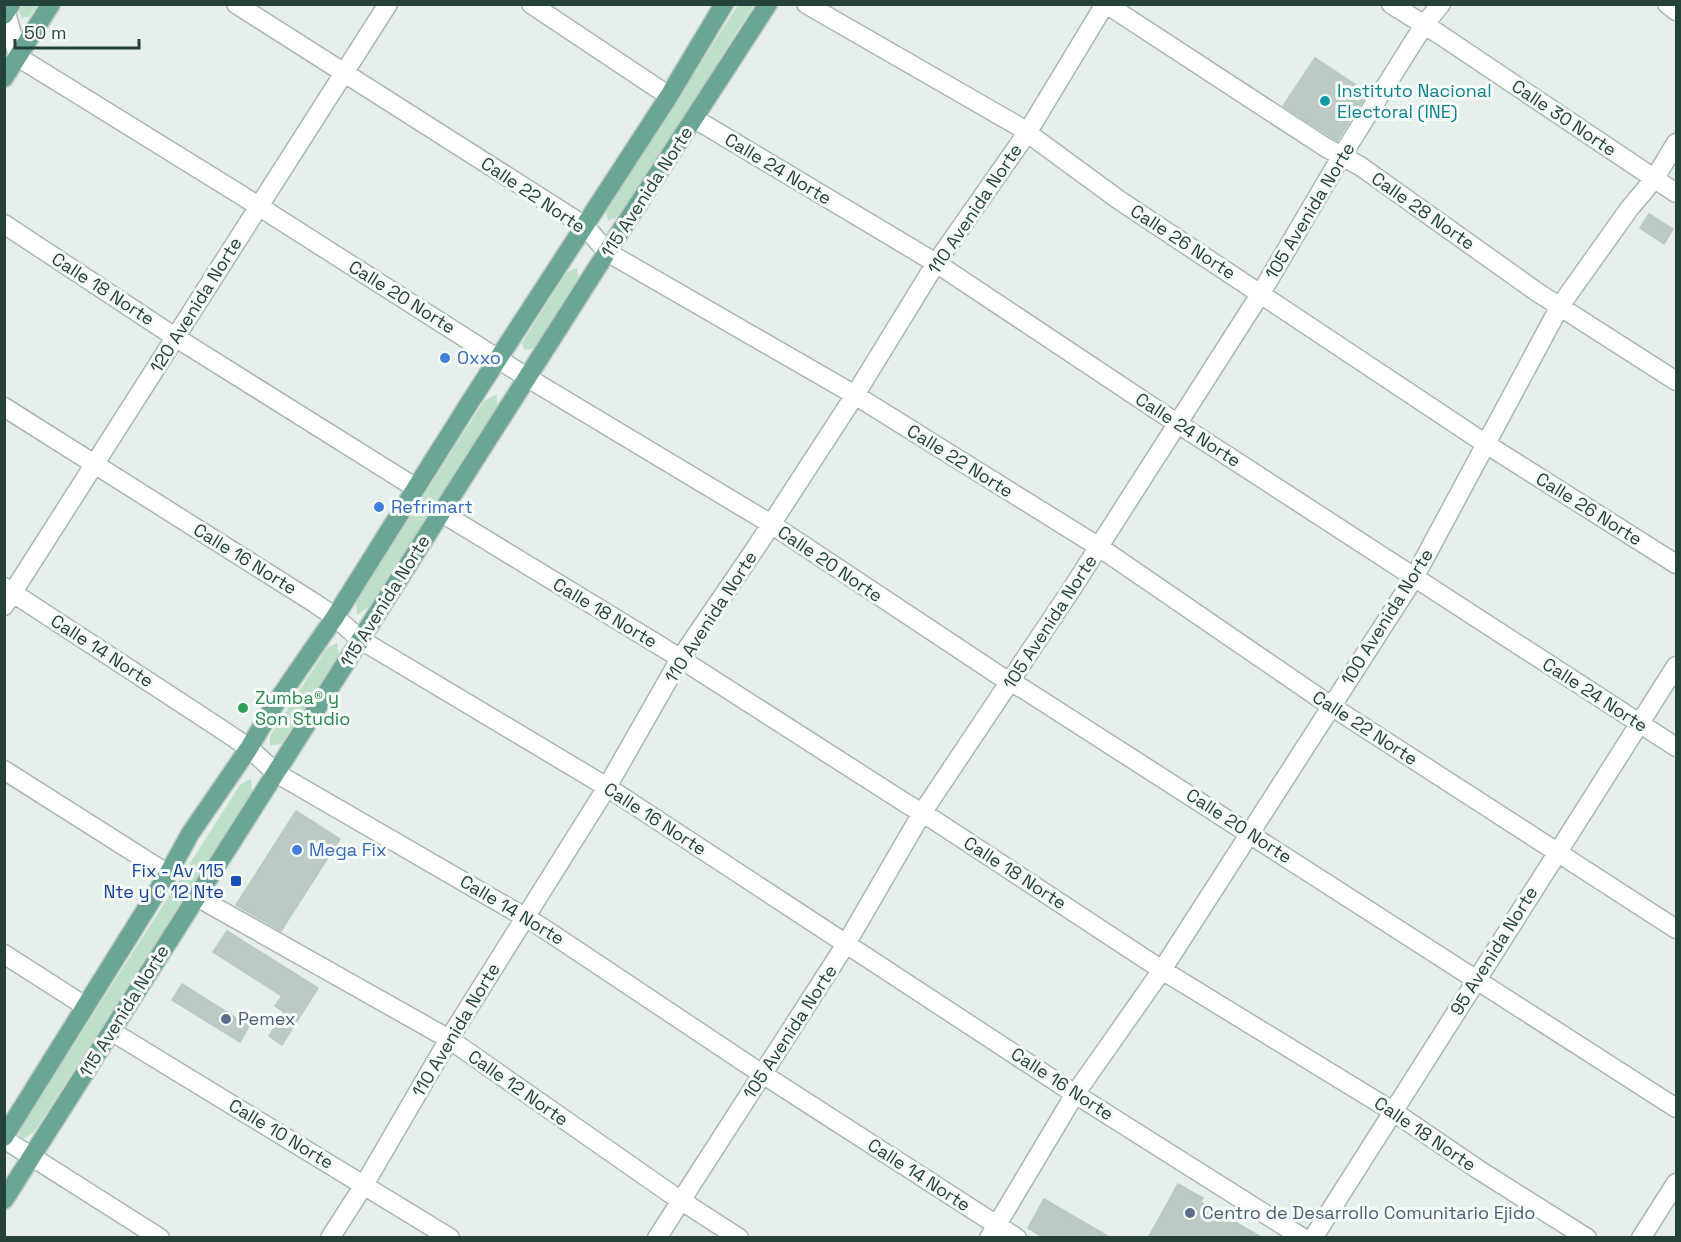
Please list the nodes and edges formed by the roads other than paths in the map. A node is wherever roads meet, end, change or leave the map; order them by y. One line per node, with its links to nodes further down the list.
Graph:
1 (51, 4): 15 (main road)
2 (236, 4): 16 (street, Calle 22 Norte)
3 (388, 4): 16 (street, 120 Avenida Norte)
4 (531, 4): 18 (street)
5 (724, 4): 18 (main road, 115 Avenida Norte)
6 (768, 4): 19 (main road, 115 Avenida Norte)
7 (806, 4): 20 (street, Calle 26 Norte)
8 (1106, 4): 20 (street, 110 Avenida Norte); 22 (street, Calle 28 Norte)
9 (1391, 4): 14 (street, Calle 30 Norte)
10 (1441, 4): 14 (street, 105 Avenida Norte)
11 (1667, 4): 13 (street)
12 (7, 11): 15 (street)
13 (1677, 11)
14 (1424, 24): 22 (street, 105 Avenida Norte); 23 (street, Calle 30 Norte)
15 (18, 57): 17 (main road); 25 (street, Calle 20 Norte)
16 (345, 73): 25 (street, 120 Avenida Norte); 27 (street, Calle 22 Norte)
17 (4, 78)
18 (669, 96): 27 (main road, 115 Avenida Norte)
19 (695, 119): 28 (main road, 115 Avenida Norte); 29 (street, Calle 24 Norte)
20 (1027, 133): 29 (street, 110 Avenida Norte); 30 (street, Calle 26 Norte)
21 (1677, 143): 23 (street, 100 Avenida Norte)
22 (1341, 157): 30 (street, 105 Avenida Norte); 31 (street, Calle 28 Norte)
23 (1654, 178): 24 (street, Calle 30 Norte); 31 (street, 100 Avenida Norte)
24 (1677, 194)
25 (258, 208): 32 (street, 120 Avenida Norte); 33 (street, Calle 20 Norte)
26 (4, 225): 32 (street, Calle 18 Norte)
27 (585, 226): 28 (street, Calle 22 Norte); 33 (main road, 115 Avenida Norte)
28 (607, 252): 34 (main road, 115 Avenida Norte); 36 (street, Calle 22 Norte)
29 (936, 263): 36 (street, 110 Avenida Norte); 38 (street, Calle 24 Norte)
30 (1261, 293): 38 (street, 105 Avenida Norte); 39 (street, Calle 26 Norte)
31 (1560, 306): 35 (street, Calle 28 Norte); 39 (street, 100 Avenida Norte)
32 (175, 337): 40 (street, 120 Avenida Norte); 41 (street, Calle 18 Norte)
33 (499, 358): 34 (street, Calle 20 Norte); 41 (main road, 115 Avenida Norte)
34 (528, 378): 42 (main road, 115 Avenida Norte); 43 (street, Calle 20 Norte)
35 (1677, 381)
36 (855, 395): 43 (street, 110 Avenida Norte); 44 (street, Calle 22 Norte)
37 (4, 407): 40 (street, Calle 16 Norte)
38 (1178, 424): 44 (street, 105 Avenida Norte); 46 (street, Calle 24 Norte)
39 (1486, 444): 45 (street, Calle 26 Norte); 46 (street, 100 Avenida Norte)
40 (95, 464): 47 (street, 120 Avenida Norte); 48 (street, Calle 16 Norte)
41 (416, 488): 48 (main road, 115 Avenida Norte)
42 (442, 513): 49 (main road, 115 Avenida Norte); 50 (street, Calle 18 Norte)
43 (771, 524): 50 (street, 110 Avenida Norte); 52 (street, Calle 20 Norte)
44 (1099, 547): 52 (street, 105 Avenida Norte); 53 (street, Calle 22 Norte)
45 (1677, 564)
46 (1414, 578): 53 (street, 100 Avenida Norte); 54 (street, Calle 24 Norte)
47 (7, 595): 56 (street, Calle 14 Norte)
48 (335, 617): 49 (street, Calle 16 Norte); 56 (main road, 115 Avenida Norte)
49 (361, 640): 58 (main road, 115 Avenida Norte); 59 (street, Calle 16 Norte)
50 (681, 659): 59 (street, 110 Avenida Norte); 60 (street, Calle 18 Norte)
51 (1677, 666): 54 (street, 95 Avenida Norte)
52 (1011, 682): 60 (street, 105 Avenida Norte); 61 (street, Calle 20 Norte)
53 (1331, 706): 61 (street, 100 Avenida Norte); 62 (street, Calle 22 Norte)
54 (1640, 724): 55 (street, Calle 24 Norte); 62 (street, 95 Avenida Norte)
55 (1677, 747)
56 (249, 748): 58 (street, Calle 14 Norte); 63 (main road, 115 Avenida Norte)
57 (4, 770): 63 (street)
58 (276, 772): 64 (main road, 115 Avenida Norte); 65 (street, Calle 14 Norte)
59 (607, 787): 65 (street, 110 Avenida Norte); 67 (street, Calle 16 Norte)
60 (922, 813): 67 (street, 105 Avenida Norte); 69 (street, Calle 18 Norte)
61 (1250, 833): 69 (street, 100 Avenida Norte); 70 (street, Calle 20 Norte)
62 (1556, 853): 66 (street, Calle 22 Norte); 70 (street, 95 Avenida Norte)
63 (168, 874): 71 (main road, 115 Avenida Norte)
64 (197, 897): 72 (main road, 115 Avenida Norte); 73 (street, Calle 12 Norte)
65 (525, 918): 73 (street, 110 Avenida Norte); 74 (street, Calle 14 Norte)
66 (1677, 929)
67 (846, 944): 74 (street, 105 Avenida Norte); 75 (street, Calle 16 Norte)
68 (4, 954): 71 (street)
69 (1162, 970): 75 (street, 100 Avenida Norte); 77 (street, Calle 18 Norte)
70 (1477, 980): 76 (street, Calle 20 Norte); 77 (street, 95 Avenida Norte)
71 (85, 1006): 78 (main road, 115 Avenida Norte)
72 (111, 1031): 79 (main road, 115 Avenida Norte); 81 (street, Calle 10 Norte)
73 (449, 1040): 81 (street, 110 Avenida Norte); 83 (street, Calle 12 Norte)
74 (763, 1075): 83 (street, 105 Avenida Norte); 84 (street, Calle 14 Norte)
75 (1075, 1094): 84 (street, 100 Avenida Norte); 91 (street, Calle 16 Norte)
76 (1677, 1108)
77 (1394, 1112): 92 (street, 95 Avenida Norte); 93 (street, Calle 18 Norte)
78 (4, 1138): 79 (street)
79 (32, 1157): 82 (main road, 115 Avenida Norte); 85 (street)
80 (1677, 1183): 94 (street)
81 (364, 1185): 86 (street, 110 Avenida Norte); 87 (street, Calle 10 Norte)
82 (4, 1200)
83 (681, 1200): 88 (street, 105 Avenida Norte); 89 (street, Calle 12 Norte)
84 (994, 1231): 90 (street, Calle 14 Norte)
85 (160, 1238)
86 (330, 1238)
87 (450, 1238)
88 (657, 1238)
89 (739, 1238)
90 (1017, 1238)
91 (1303, 1238)
92 (1313, 1238)
93 (1587, 1238)
94 (1641, 1238)

